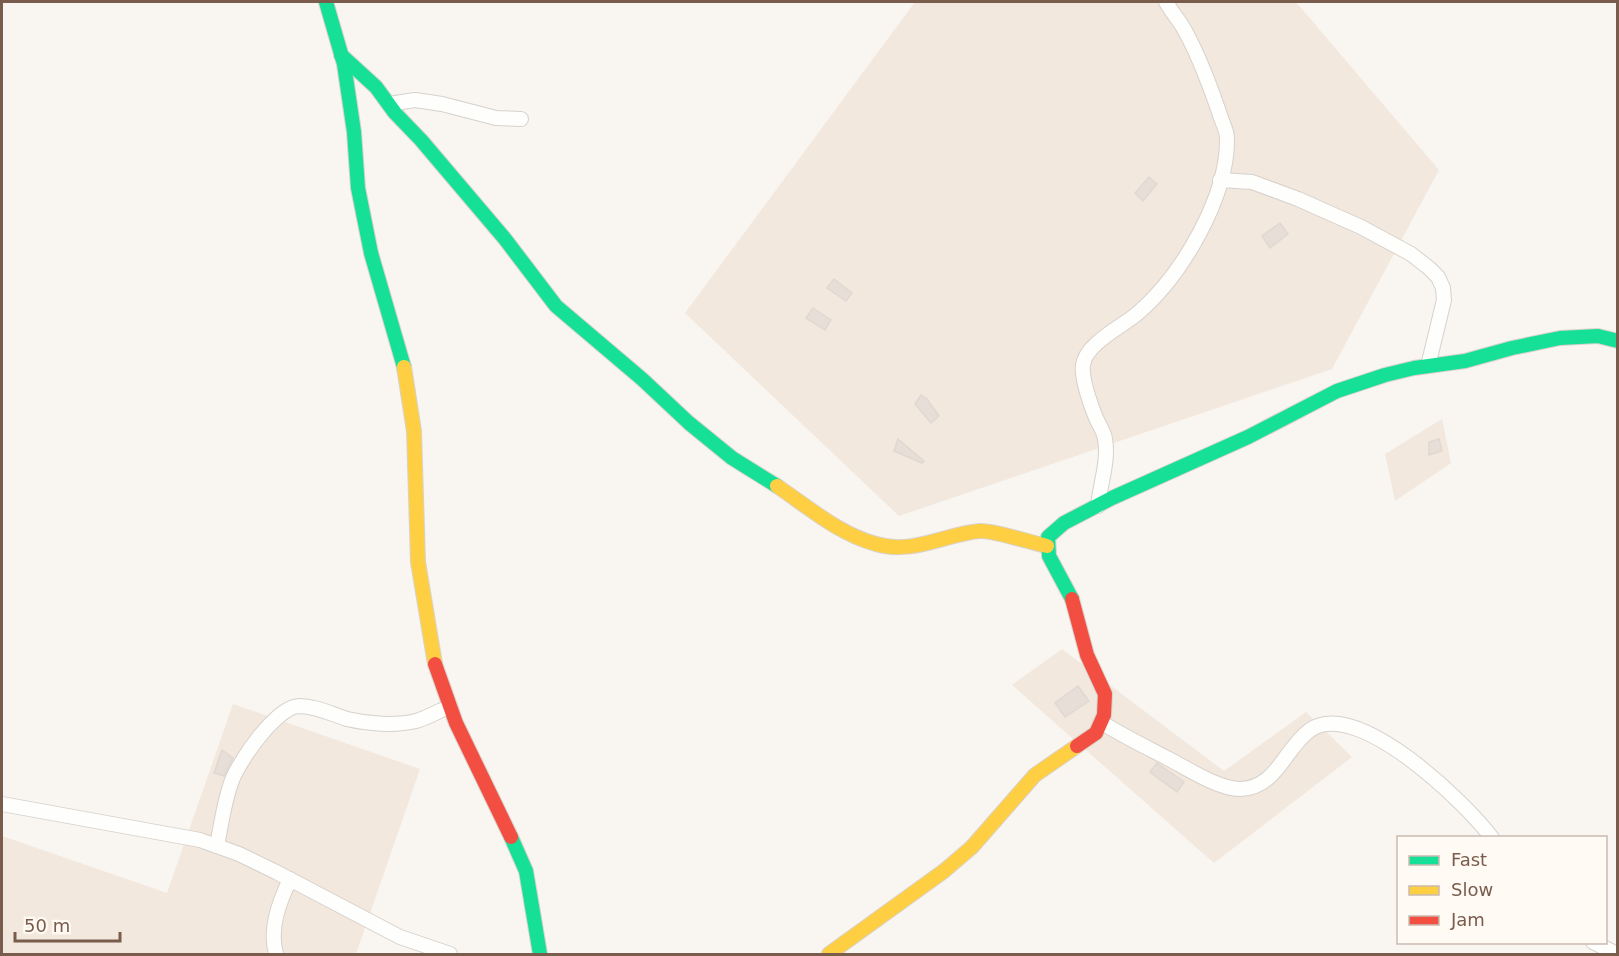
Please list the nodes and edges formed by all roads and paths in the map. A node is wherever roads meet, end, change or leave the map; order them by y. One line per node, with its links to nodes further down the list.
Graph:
1 (326, 2): 3 (street)
2 (1166, 2): 6 (street)
3 (342, 55): 4 (street); 11 (street)
4 (389, 104): 5 (street); 10 (street)
5 (521, 119)
6 (1220, 180): 8 (street); 9 (street)
7 (1617, 341): 8 (street)
8 (1428, 366): 9 (street)
9 (1098, 506): 10 (street)
10 (1047, 546): 12 (street)
11 (450, 706): 15 (street); 20 (street)
12 (1101, 722): 14 (street); 21 (street)
13 (2, 804): 15 (street)
14 (1491, 836)
15 (217, 846): 16 (street)
16 (290, 879): 18 (street); 19 (street)
17 (1597, 944): 22 (street)
18 (276, 954)
19 (450, 954)
20 (540, 954)
21 (829, 954)
22 (1617, 954)

